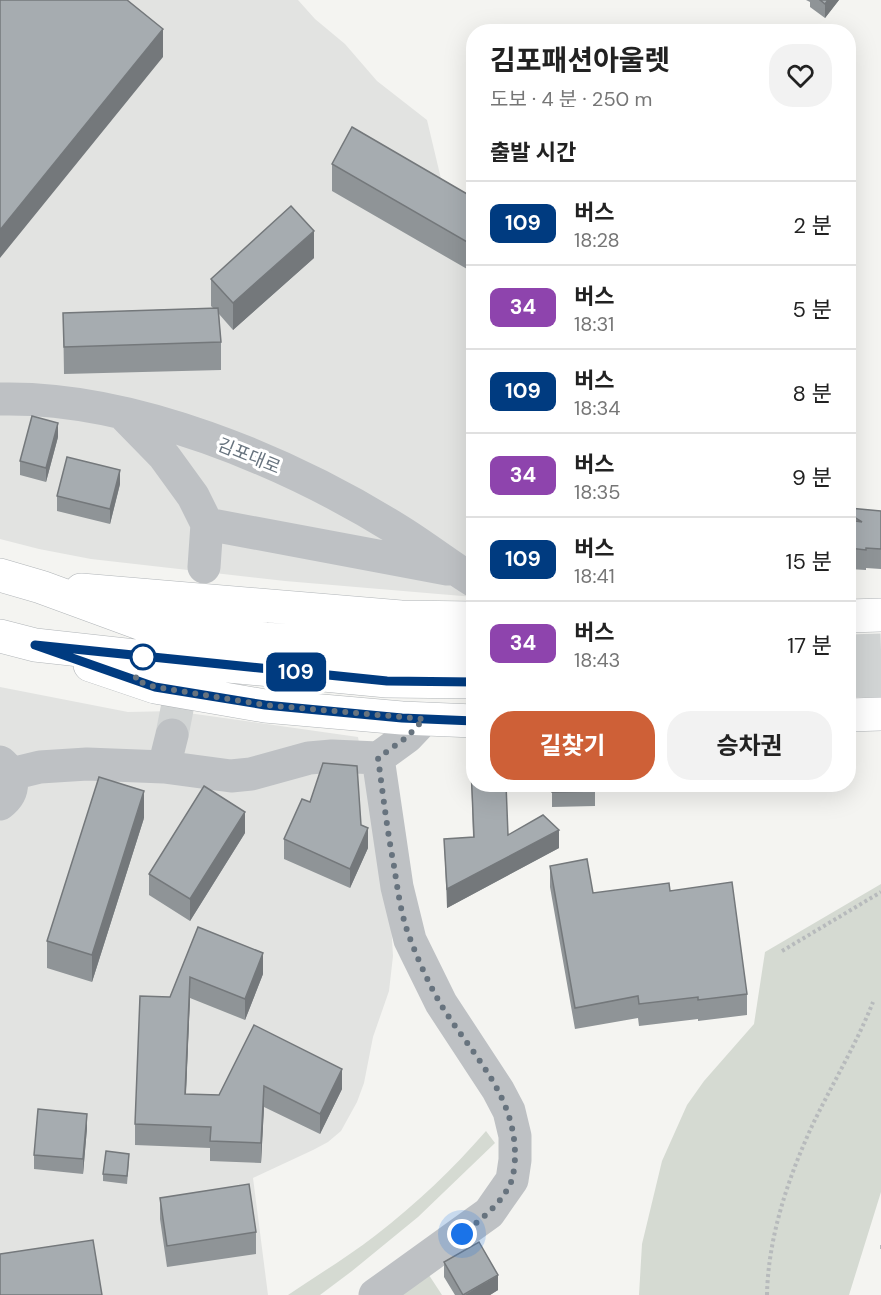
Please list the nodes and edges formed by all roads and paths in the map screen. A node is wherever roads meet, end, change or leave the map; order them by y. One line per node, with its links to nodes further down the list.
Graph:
1 (0, 399): 2 (lane, 김포대로)
2 (121, 412): 3 (lane); 6 (lane, 김포대로)
3 (207, 524): 4 (lane); 6 (lane)
4 (204, 567)
5 (0, 575): 7 (main road)
6 (466, 576)
7 (40, 587): 10 (main road); 13 (main road)
8 (881, 615): 9 (main road)
9 (856, 616)
10 (466, 618)
11 (0, 636): 12 (main road)
12 (35, 645): 14 (main road); 17 (main road)
13 (466, 651)
14 (466, 682)
15 (881, 714): 16 (main road)
16 (856, 715)
17 (424, 719): 18 (main road); 20 (lane)
18 (466, 721)
19 (172, 735): 21 (lane)
20 (378, 758): 21 (lane); 26 (lane)
21 (164, 766): 22 (lane)
22 (4, 780)
23 (881, 892): 24 (path)
24 (782, 951)
25 (873, 1002): 27 (path)
26 (375, 1295)
27 (767, 1295)

